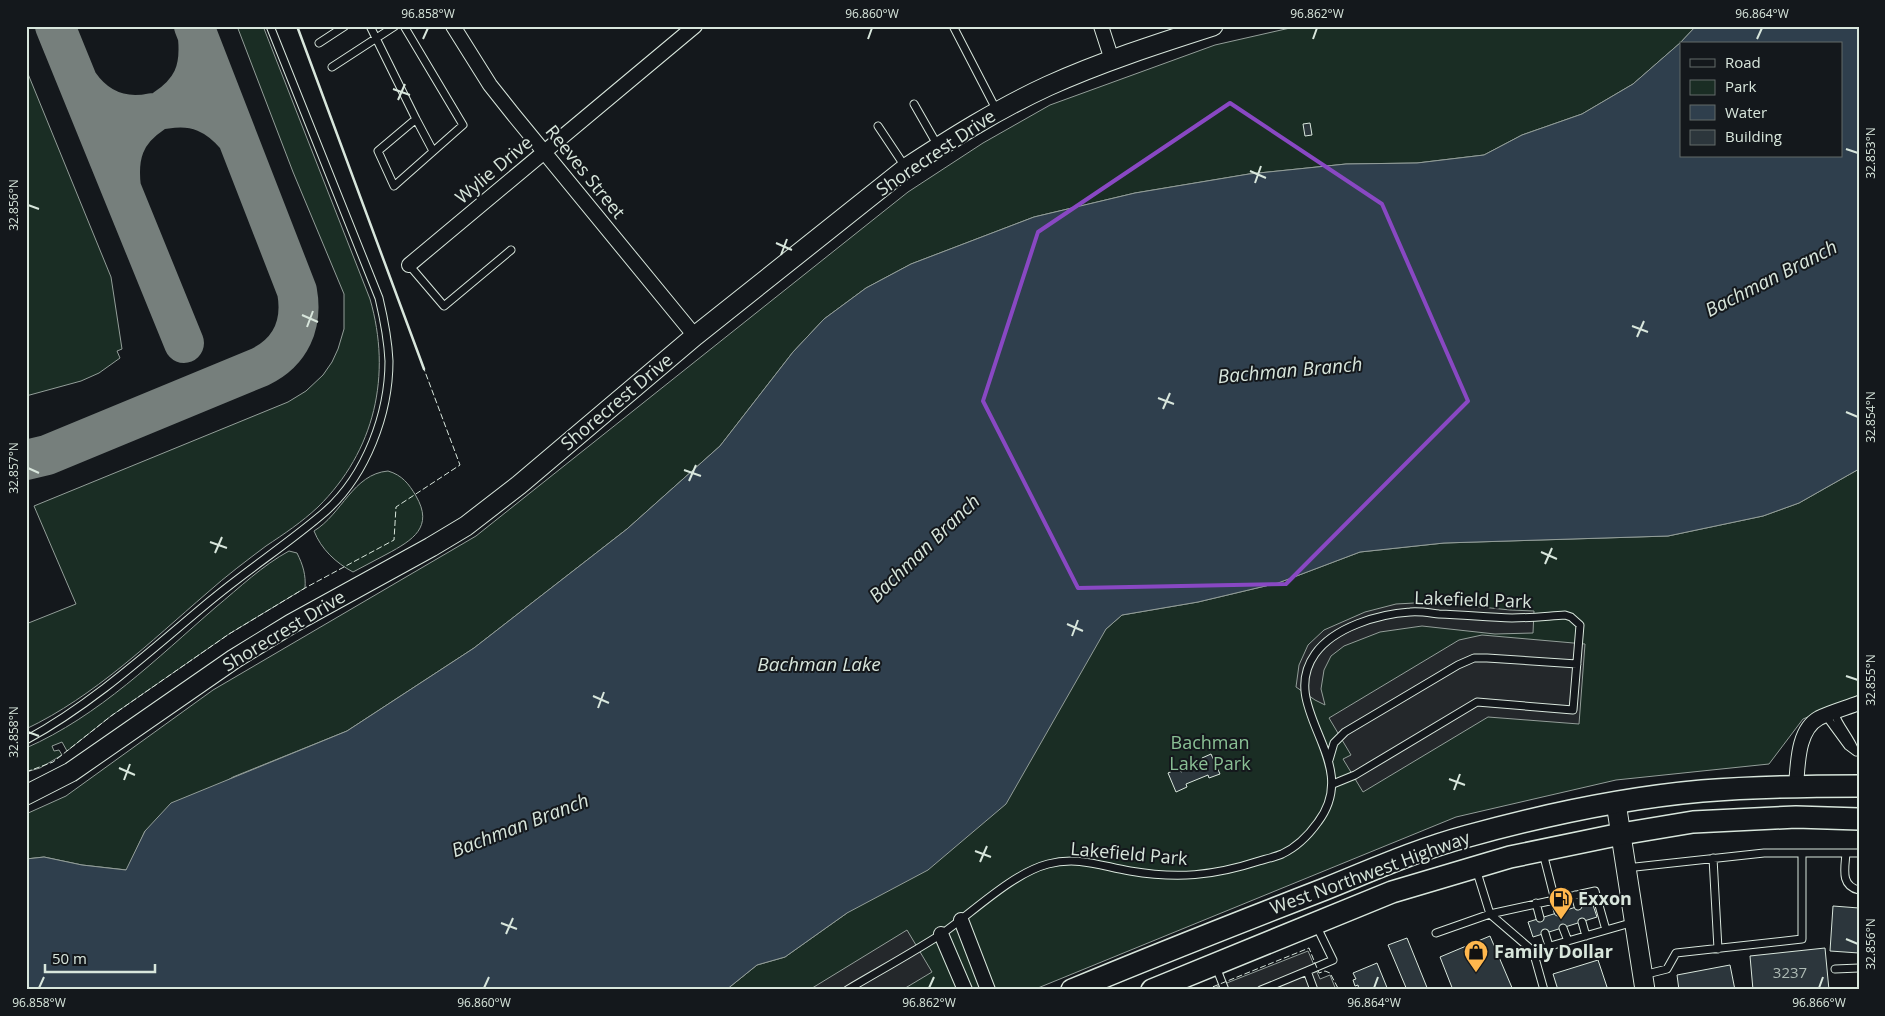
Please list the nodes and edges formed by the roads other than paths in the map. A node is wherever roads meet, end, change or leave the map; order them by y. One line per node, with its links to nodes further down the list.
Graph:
1 (270, 26): 29 (lane)
2 (345, 26): 12 (lane)
3 (370, 26): 11 (lane)
4 (395, 26): 11 (lane)
5 (404, 26): 20 (lane)
6 (453, 26): 21 (street, Reeves Street)
7 (695, 26): 21 (street, Wylie Drive)
8 (953, 26): 16 (lane)
9 (1101, 26): 13 (street)
10 (1213, 26): 13 (street, Shorecrest Drive)
11 (376, 39): 14 (lane); 17 (lane)
12 (320, 43)
13 (1112, 60): 16 (street, Shorecrest Drive)
14 (332, 67)
15 (914, 104): 19 (lane)
16 (997, 112): 19 (street, Shorecrest Drive)
17 (416, 119): 20 (lane); 20 (lane)
18 (878, 126): 22 (lane)
19 (939, 147): 22 (street, Shorecrest Drive)
20 (433, 151)
21 (544, 152): 24 (street, Wylie Drive); 25 (street, Reeves Street)
22 (906, 168): 25 (street, Shorecrest Drive)
23 (511, 250): 24 (lane)
24 (409, 265)
25 (695, 336): 35 (street, Shorecrest Drive)
26 (1577, 664): 31 (lane); 31 (lane, Lakefield Park); 32 (lane)
27 (1859, 702): 28 (street)
28 (1830, 714): 30 (lane); 33 (street)
29 (26, 740)
30 (1856, 752)
31 (1328, 760): 32 (lane, Lakefield Park)
32 (1333, 784): 55 (lane, Lakefield Park)
33 (1796, 786): 34 (main road, West Northwest Highway); 36 (main road, West Northwest Highway)
34 (1859, 786)
35 (26, 795)
36 (1616, 803): 38 (street); 39 (main road, West Northwest Highway)
37 (1859, 819): 38 (main road, West Northwest Highway)
38 (1620, 834): 40 (main road, West Northwest Highway); 46 (street)
39 (1425, 850): 56 (main road); 77 (main road, West Northwest Highway)
40 (1542, 850): 45 (main road, West Northwest Highway); 49 (lane)
41 (1846, 852): 42 (lane); 43 (lane); 47 (lane)
42 (1802, 853): 44 (lane); 67 (lane)
43 (1859, 853)
44 (1713, 858): 46 (lane); 67 (lane)
45 (1475, 866): 53 (lane); 56 (main road, West Northwest Highway)
46 (1626, 868): 58 (street)
47 (1859, 890)
48 (1575, 895): 49 (lane); 51 (lane); 60 (lane)
49 (1554, 899): 50 (lane); 52 (lane)
50 (1536, 903): 53 (lane); 54 (lane)
51 (1578, 906)
52 (1558, 912)
53 (1490, 914): 61 (lane); 68 (lane)
54 (1540, 918)
55 (960, 920): 63 (lane, Lakefield Park); 76 (street)
56 (1315, 922): 69 (main road, West Northwest Highway); 72 (lane)
57 (1582, 922): 64 (lane)
58 (1634, 922): 60 (lane); 73 (street)
59 (1564, 928): 65 (lane)
60 (1606, 930): 64 (lane)
61 (1436, 933)
62 (1545, 933): 66 (lane)
63 (941, 934): 74 (lane, Lakefield Park); 75 (street)
64 (1586, 936): 65 (lane)
65 (1568, 941): 66 (lane)
66 (1550, 946): 68 (lane)
67 (1718, 948): 73 (lane)
68 (1533, 951): 82 (lane)
69 (1215, 964): 78 (main road, West Northwest Highway); 79 (lane)
70 (1859, 968): 71 (lane)
71 (1835, 969)
72 (1307, 971): 80 (lane); 81 (lane)
73 (1644, 983)
74 (847, 990)
75 (964, 990)
76 (988, 990)
77 (1072, 990)
78 (1152, 990)
79 (1225, 990)
80 (1261, 990)
81 (1314, 990)
82 (1544, 990)

